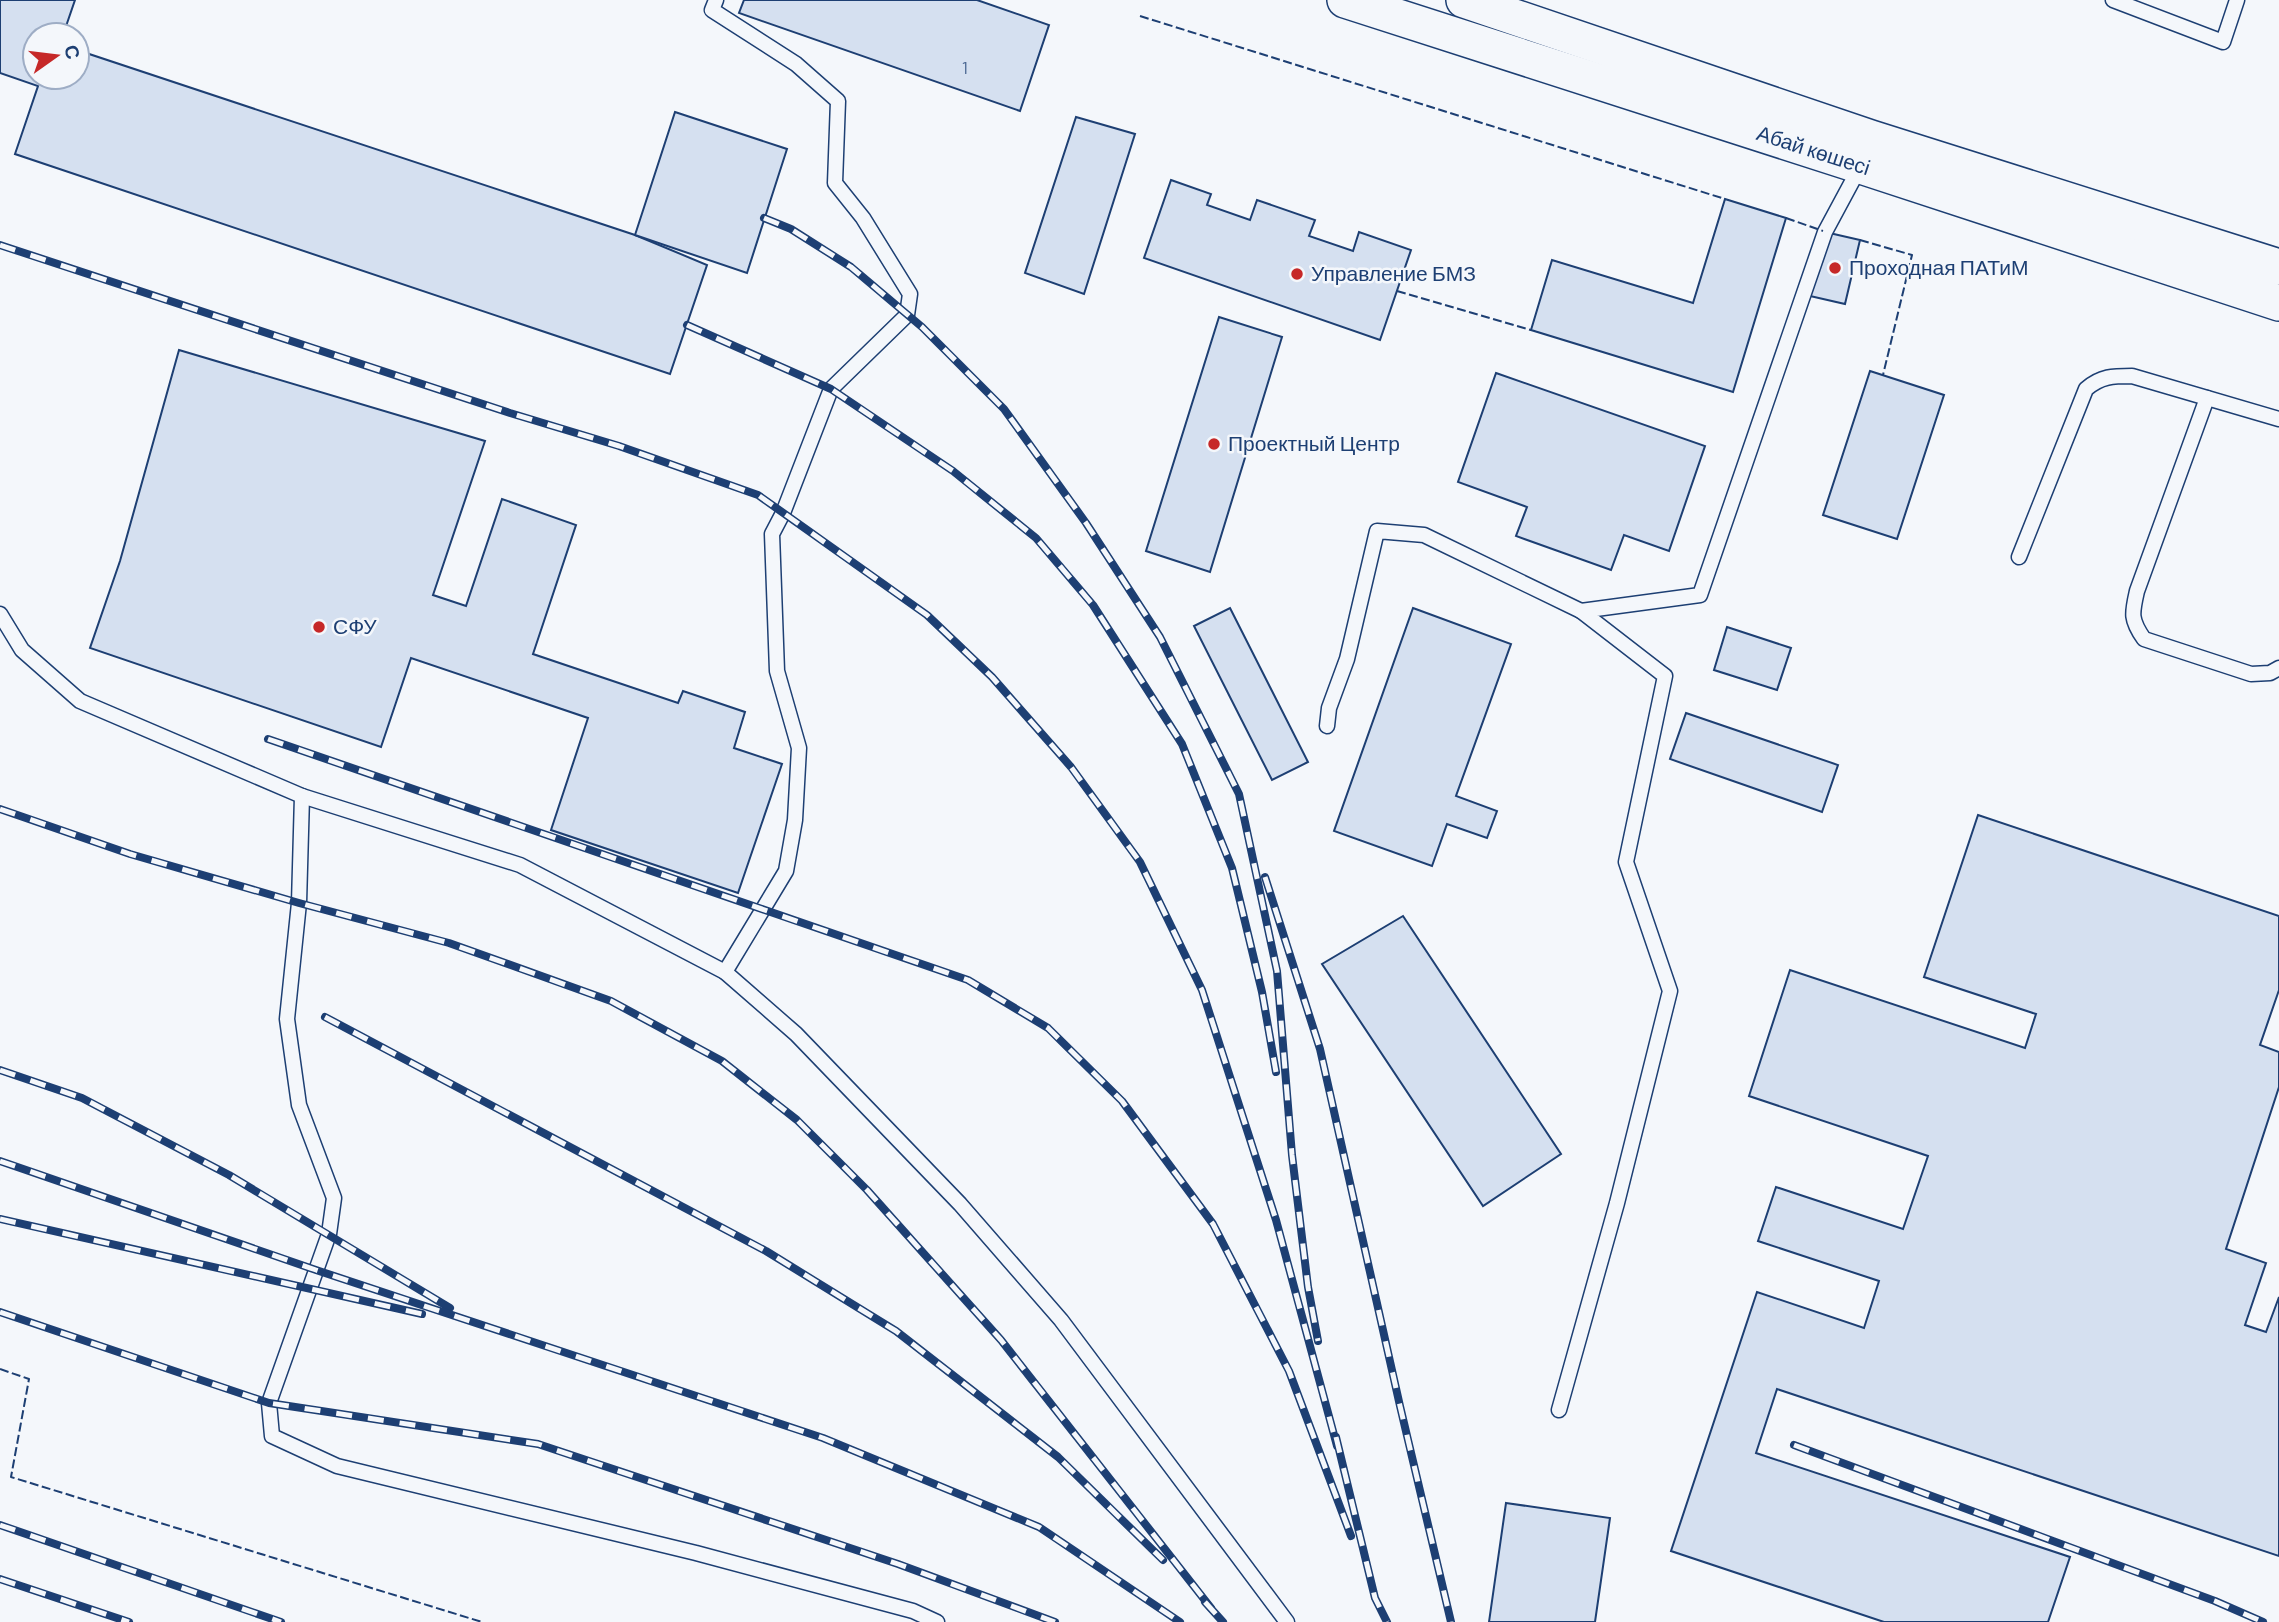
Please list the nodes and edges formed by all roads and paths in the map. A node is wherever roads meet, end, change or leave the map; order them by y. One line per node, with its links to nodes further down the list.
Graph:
1 (716, 0): 17 (lane)
2 (1345, 0): 6 (street, Абай көшесі)
3 (1464, 0): 6 (street, Абай көшесі)
4 (2113, 0): 5 (lane)
5 (2237, 0)
6 (1866, 152): 7 (street, Абай көшесі); 8 (street, Абай көшесі); 12 (lane)
7 (2279, 267)
8 (2279, 303)
9 (2207, 398): 10 (lane); 11 (lane); 14 (lane)
10 (2279, 419)
11 (2019, 557)
12 (1581, 611): 15 (lane); 18 (lane)
13 (0, 614): 16 (lane)
14 (2279, 668)
15 (1327, 726)
16 (302, 796): 17 (lane); 19 (lane)
17 (725, 972): 20 (lane)
18 (1559, 1410)
19 (937, 1622)
20 (1287, 1622)

